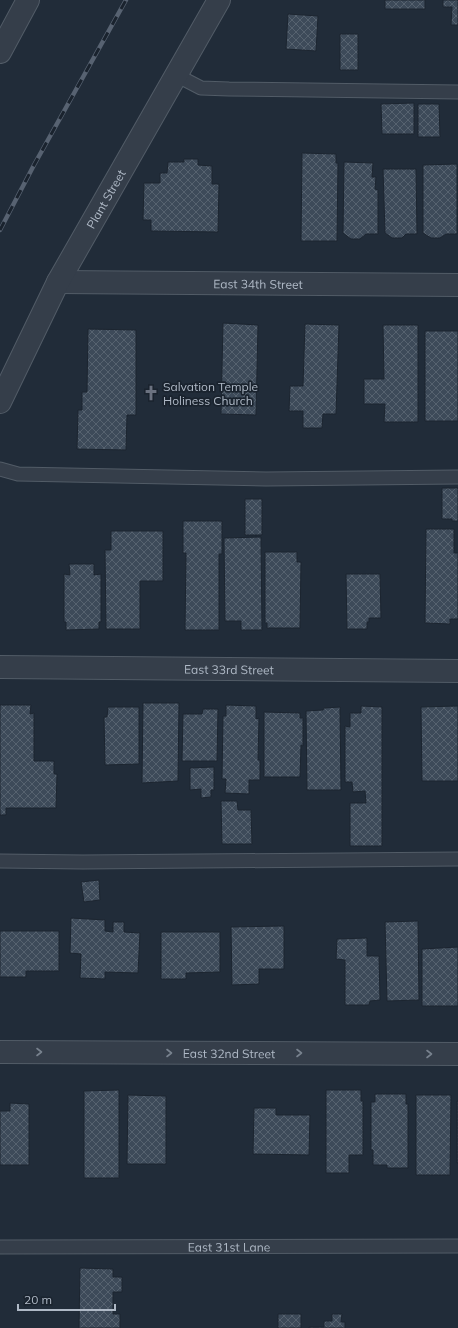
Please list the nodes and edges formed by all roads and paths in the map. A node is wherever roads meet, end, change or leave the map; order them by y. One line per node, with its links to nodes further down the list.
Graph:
1 (28, 0): 3 (street)
2 (219, 0): 4 (street, Plant Street)
3 (0, 52)
4 (176, 75): 5 (lane); 6 (street, Plant Street)
5 (458, 92)
6 (58, 282): 7 (street, East 34th Street); 8 (street, Plant Street)
7 (458, 285)
8 (0, 402)
9 (0, 469): 10 (lane)
10 (458, 477)
11 (0, 668): 12 (street, East 33rd Street)
12 (458, 671)
13 (458, 859): 14 (lane)
14 (0, 861)
15 (0, 1052): 16 (street, East 32nd Street, one-way to 16)
16 (458, 1054)
17 (458, 1246): 18 (lane, East 31st Lane)
18 (0, 1247)

